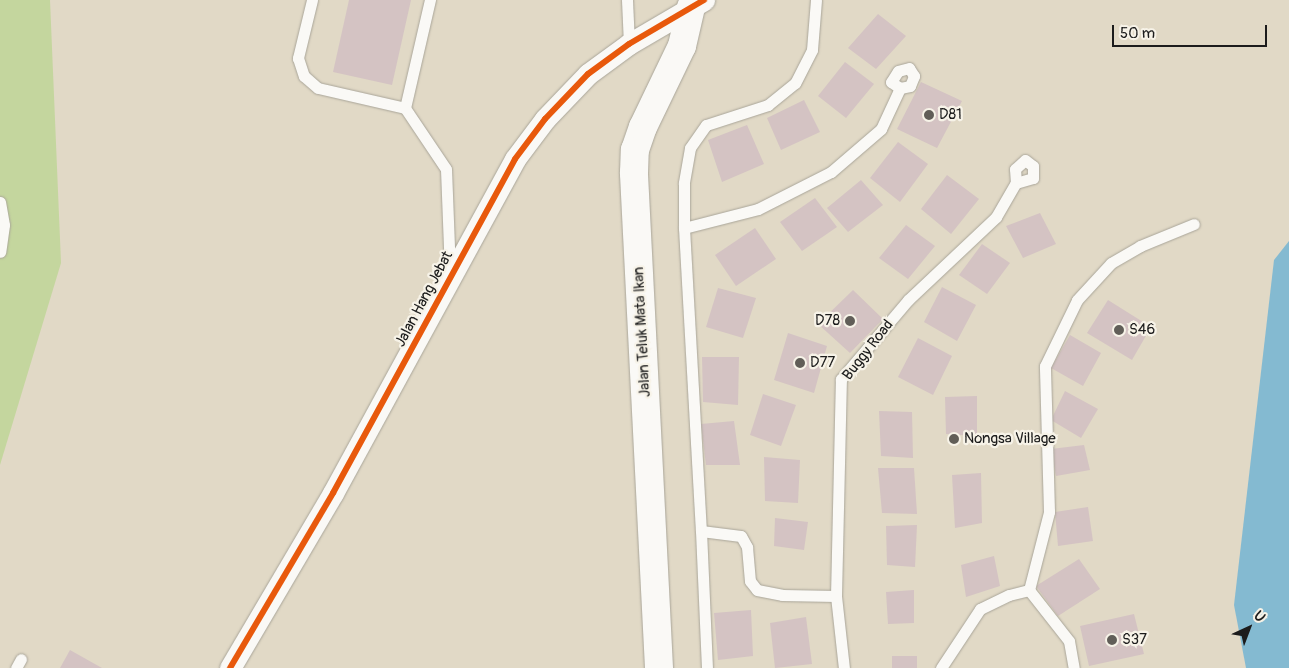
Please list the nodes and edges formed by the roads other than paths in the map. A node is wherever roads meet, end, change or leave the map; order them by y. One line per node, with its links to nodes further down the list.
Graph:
1 (312, 0): 8 (lane)
2 (430, 0): 8 (lane)
3 (627, 0): 6 (lane)
4 (816, 0): 12 (lane)
5 (697, 4): 6 (street, Jalan Hang Jebat); 19 (main road, Jalan Teluk Mata Ikan)
6 (628, 44): 14 (street, Jalan Hang Jebat)
7 (900, 88): 12 (lane)
8 (405, 108): 14 (lane)
9 (1016, 183): 17 (lane, Buggy Road)
10 (0, 202): 13 (lane)
11 (1194, 224): 16 (lane)
12 (684, 228): 15 (lane)
13 (0, 252)
14 (450, 275): 18 (street, Jalan Hang Jebat)
15 (701, 531): 17 (lane); 20 (lane)
16 (1029, 590): 22 (lane); 23 (lane)
17 (836, 596): 21 (lane, Buggy Road)
18 (230, 668)
19 (659, 668)
20 (707, 668)
21 (844, 668)
22 (941, 668)
23 (1074, 668)

